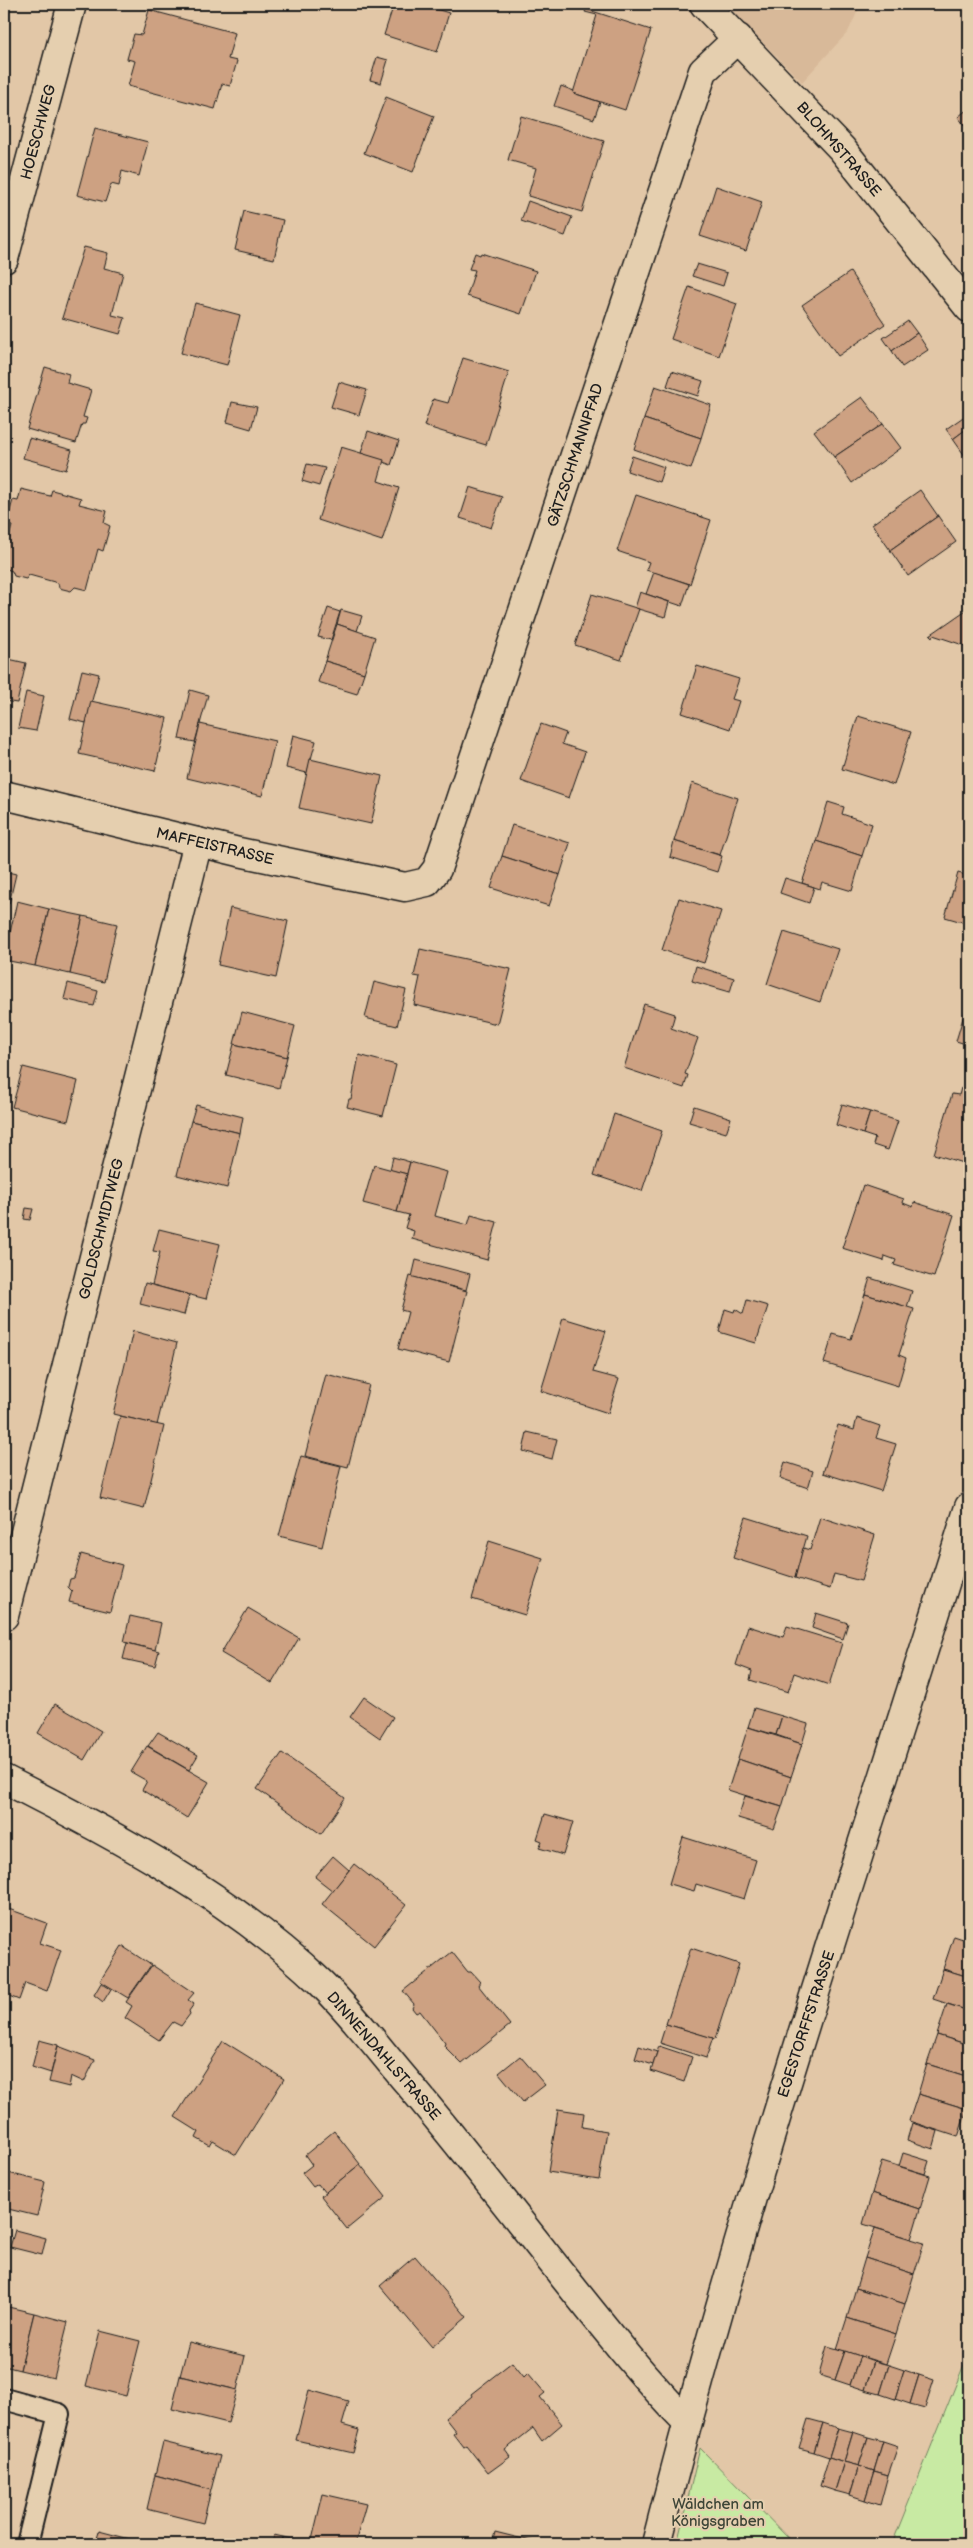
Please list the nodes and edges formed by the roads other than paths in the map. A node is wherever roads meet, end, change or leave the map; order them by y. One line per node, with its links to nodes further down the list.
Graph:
1 (72, 4): 4 (street, HOESCHWEG)
2 (704, 4): 3 (street, BLOHMSTRASSE)
3 (738, 38): 5 (street, BLOHMSTRASSE); 8 (street, GÄTZSCHMANNPFAD)
4 (4, 259)
5 (968, 303)
6 (4, 795): 7 (street, MAFFEISTRASSE)
7 (198, 842): 8 (street, MAFFEISTRASSE); 10 (street, GOLDSCHMIDTWEG)
8 (427, 882)
9 (969, 1507): 13 (street, EGESTORFFSTRASSE)
10 (4, 1616)
11 (4, 1779): 13 (street, DINNENDAHLSTRASSE)
12 (4, 2399): 14 (lane)
13 (687, 2422): 15 (street, EGESTORFFSTRASSE)
14 (27, 2544)
15 (656, 2544)

